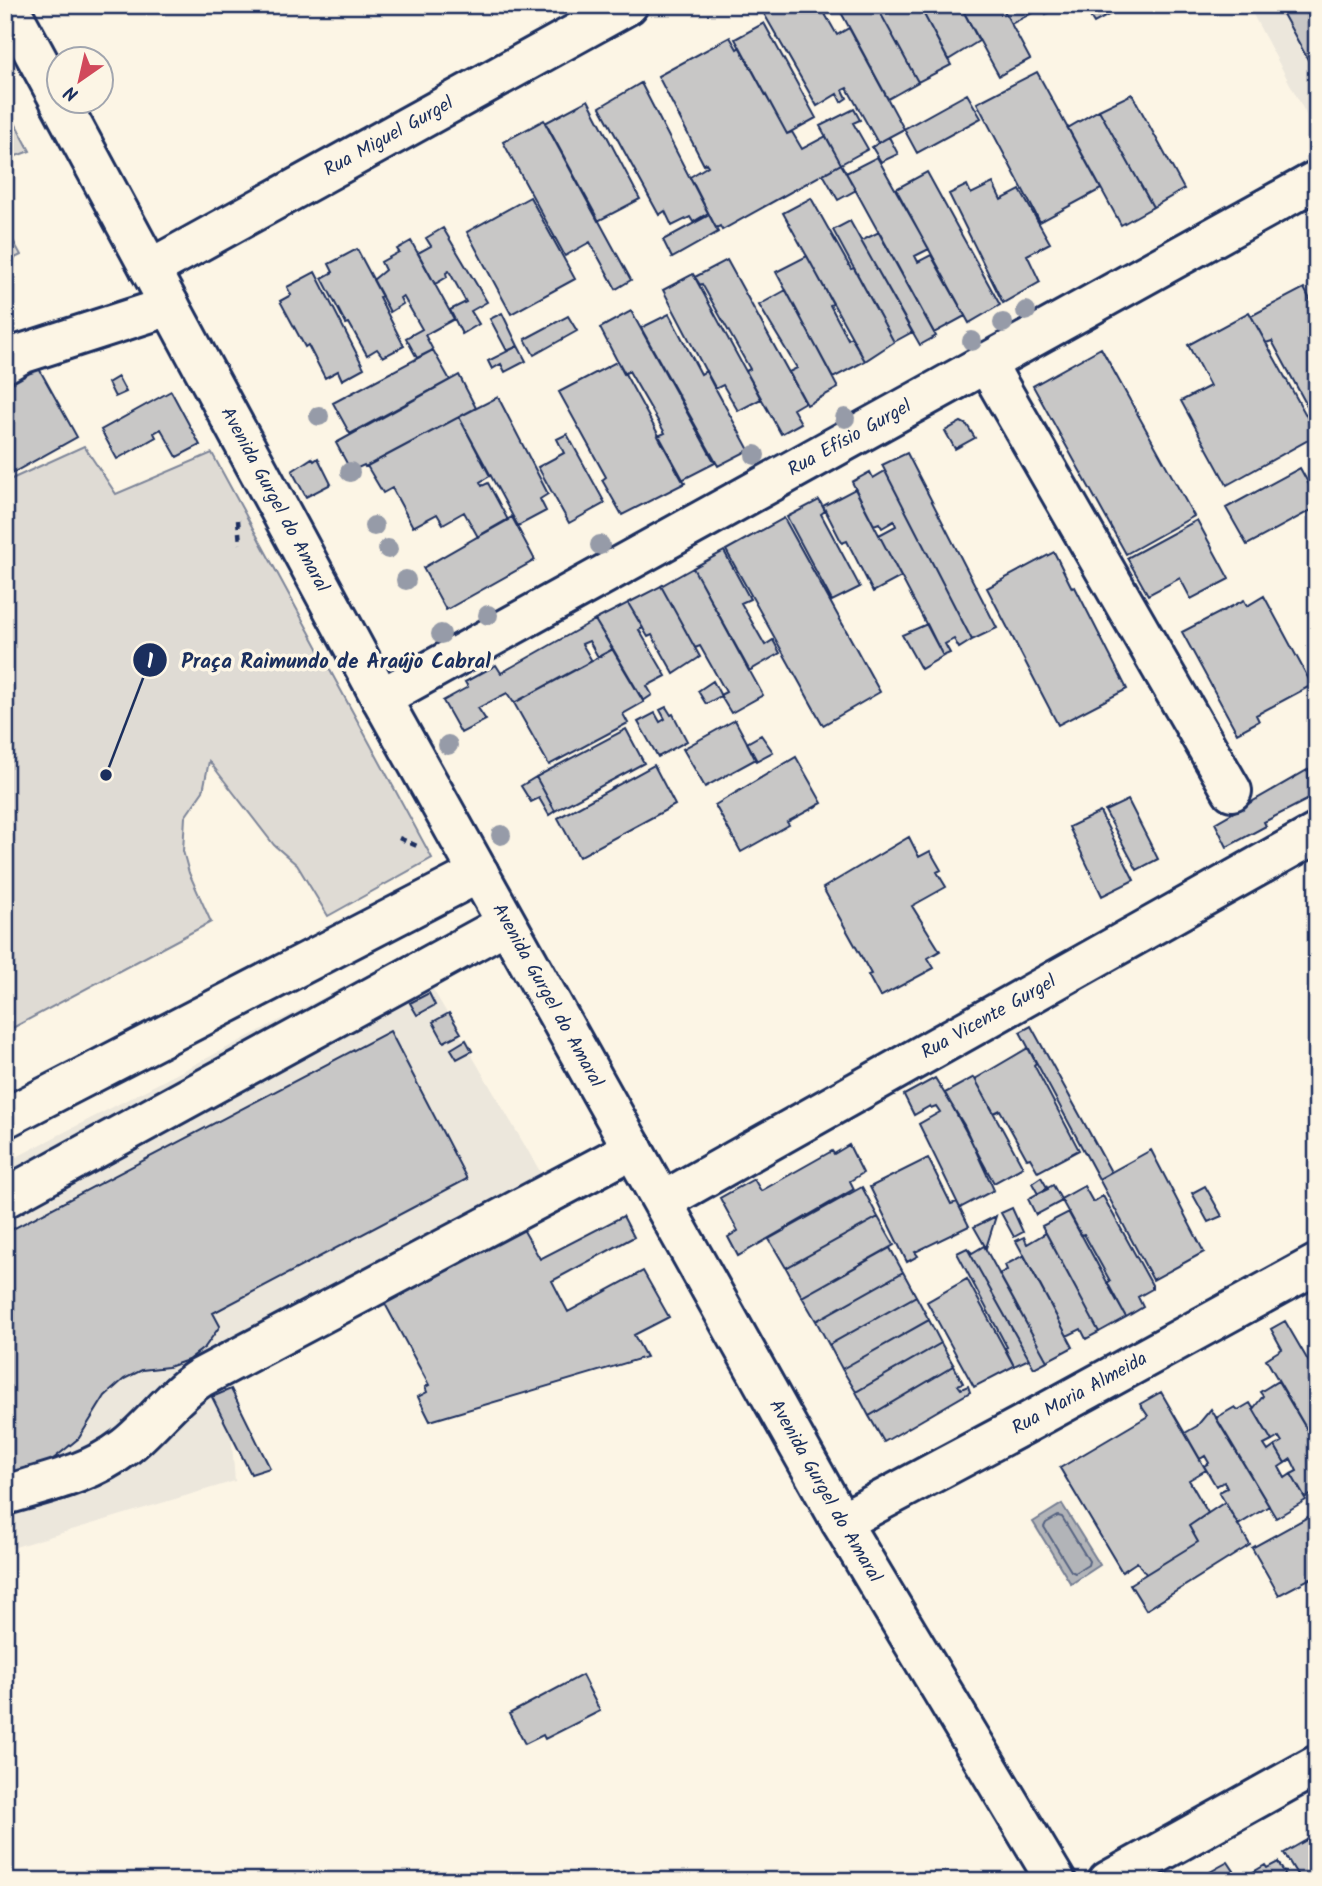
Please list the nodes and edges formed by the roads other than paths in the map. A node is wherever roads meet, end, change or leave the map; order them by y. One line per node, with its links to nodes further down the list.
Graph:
1 (8, 5): 3 (street, Avenida Gurgel do Amaral)
2 (628, 5): 6 (street, Rua Miguel Gurgel)
3 (46, 75)
4 (68, 116): 6 (street, Avenida Gurgel do Amaral)
5 (1317, 180): 9 (street, Rua Efísio Gurgel)
6 (150, 269): 7 (street, Avenida Gurgel do Amaral)
7 (170, 306): 8 (street); 10 (street, Avenida Gurgel do Amaral)
8 (5, 363)
9 (986, 363): 10 (street, Rua Efísio Gurgel); 11 (street)
10 (382, 698): 13 (street, Avenida Gurgel do Amaral)
11 (1232, 791)
12 (1317, 833): 18 (street, Rua Vicente Gurgel)
13 (479, 873): 14 (street, Avenida Gurgel do Amaral); 15 (street)
14 (506, 924): 16 (street, Avenida Gurgel do Amaral); 17 (street)
15 (5, 1118)
16 (633, 1149): 18 (street, Avenida Gurgel do Amaral); 20 (street)
17 (5, 1198)
18 (663, 1201): 21 (street, Avenida Gurgel do Amaral)
19 (1317, 1264): 21 (street, Rua Maria Almeida)
20 (5, 1496)
21 (841, 1522): 23 (street, Avenida Gurgel do Amaral)
22 (1317, 1765): 24 (street)
23 (1056, 1881)
24 (1108, 1881)

